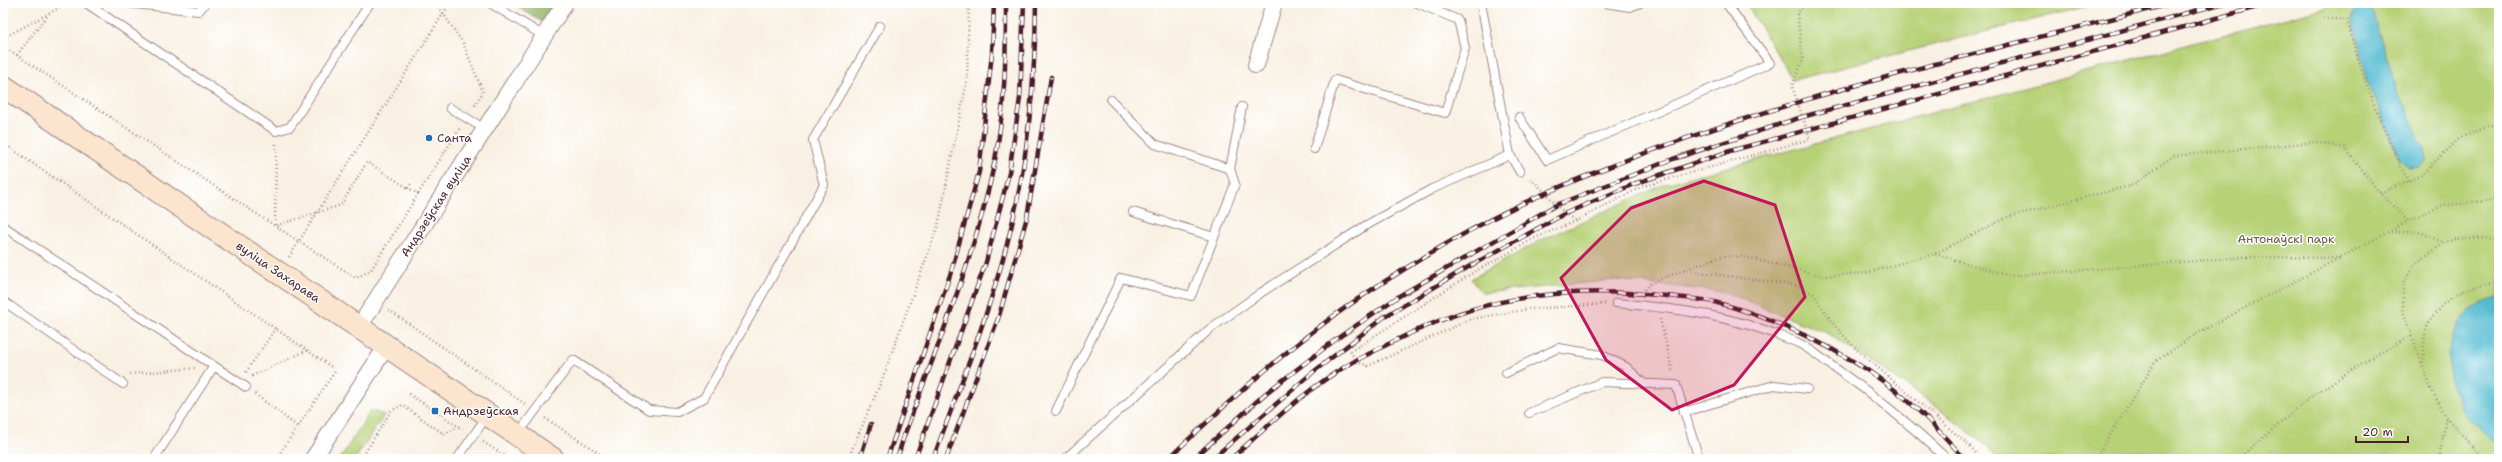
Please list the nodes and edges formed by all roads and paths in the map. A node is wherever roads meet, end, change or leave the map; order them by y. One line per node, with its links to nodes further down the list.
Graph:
1 (68, 3): 18 (path)
2 (86, 3): 35 (lane)
3 (126, 3): 4 (lane)
4 (205, 3)
5 (370, 3): 35 (lane)
6 (436, 3): 19 (path)
7 (450, 3): 19 (path)
8 (490, 3): 22 (lane)
9 (565, 3): 22 (street, Андрэеўская вуліца)
10 (969, 3): 100 (path)
11 (1274, 3): 26 (street)
12 (1417, 3): 37 (lane)
13 (1481, 3): 38 (lane)
14 (1605, 3): 15 (lane)
15 (1640, 3)
16 (1726, 3): 31 (lane)
17 (1805, 3): 49 (path)
18 (48, 14): 23 (path); 25 (path)
19 (443, 14): 32 (path); 47 (path)
20 (2323, 18): 41 (path)
21 (880, 26): 82 (lane)
22 (544, 36): 34 (street, Андрэеўская вуліца)
23 (3, 38)
24 (3, 46): 25 (path)
25 (17, 55): 52 (path)
26 (1256, 65)
27 (3, 86): 66 (main road, вуліца Захарава)
28 (1111, 100): 39 (lane)
29 (1242, 107): 39 (lane)
30 (450, 108): 32 (lane)
31 (1518, 117)
32 (467, 118): 34 (lane); 44 (path)
33 (2499, 122): 41 (path)
34 (485, 129): 66 (street, Андрэеўская вуліца)
35 (276, 131): 52 (path)
36 (3, 143): 67 (path)
37 (1314, 149)
38 (1510, 155): 40 (lane); 101 (lane)
39 (1230, 169): 54 (lane)
40 (1520, 172): 49 (path)
41 (2408, 181): 45 (path)
42 (412, 182): 43 (path)
43 (408, 188): 44 (path); 47 (path)
44 (418, 194): 56 (path)
45 (2380, 194): 50 (path); 58 (path)
46 (2499, 199): 50 (path)
47 (318, 212): 52 (path); 56 (path)
48 (1133, 212): 54 (lane)
49 (1576, 221): 63 (path)
50 (2409, 222): 53 (path)
51 (3, 226): 72 (lane)
52 (275, 226): 56 (path)
53 (2391, 232): 57 (path); 59 (path)
54 (1214, 237): 83 (lane)
55 (2499, 241): 57 (path)
56 (300, 242)
57 (2444, 243): 68 (path)
58 (1934, 254): 59 (path); 60 (path)
59 (2340, 258): 105 (path)
60 (1682, 270): 64 (path); 104 (path)
61 (2499, 282): 71 (path)
62 (3, 301): 74 (lane)
63 (1616, 303): 64 (lane)
64 (1658, 307): 78 (path); 103 (lane)
65 (387, 309): 82 (path)
66 (358, 327): 69 (main road, вуліца Захарава)
67 (276, 328): 70 (path); 75 (path)
68 (2413, 335): 71 (path); 108 (path)
69 (386, 347): 86 (main road, вуліца Захарава); 94 (street)
70 (308, 350): 75 (path); 88 (path)
71 (2422, 364): 87 (path)
72 (214, 366): 74 (path); 75 (lane); 92 (lane)
73 (1506, 373): 77 (lane)
74 (111, 376): 76 (lane)
75 (238, 382): 79 (lane)
76 (123, 384)
77 (1644, 384): 78 (lane); 85 (lane)
78 (1676, 385): 84 (lane)
79 (246, 387): 88 (path)
80 (1807, 389): 84 (lane)
81 (409, 394): 89 (path)
82 (535, 411): 90 (lane); 99 (path)
83 (1056, 411)
84 (1684, 412): 102 (lane)
85 (1528, 413)
86 (488, 415): 90 (main road, вуліца Захарава); 91 (lane)
87 (2446, 417): 109 (path); 110 (path)
88 (298, 426): 93 (path)
89 (459, 427): 91 (path); 95 (path)
90 (517, 435): 98 (main road, вуліца Захарава)
91 (473, 436): 96 (lane); 97 (path)
92 (154, 459)
93 (276, 459)
94 (313, 459)
95 (361, 459)
96 (457, 459)
97 (510, 459)
98 (553, 459)
99 (608, 459)
100 (848, 459)
101 (1065, 459)
102 (1699, 459)
103 (1947, 459)
104 (1981, 459)
105 (2095, 459)
106 (2109, 459): 107 (path)
107 (2164, 459)
108 (2237, 459)
109 (2439, 459)
110 (2489, 459)

